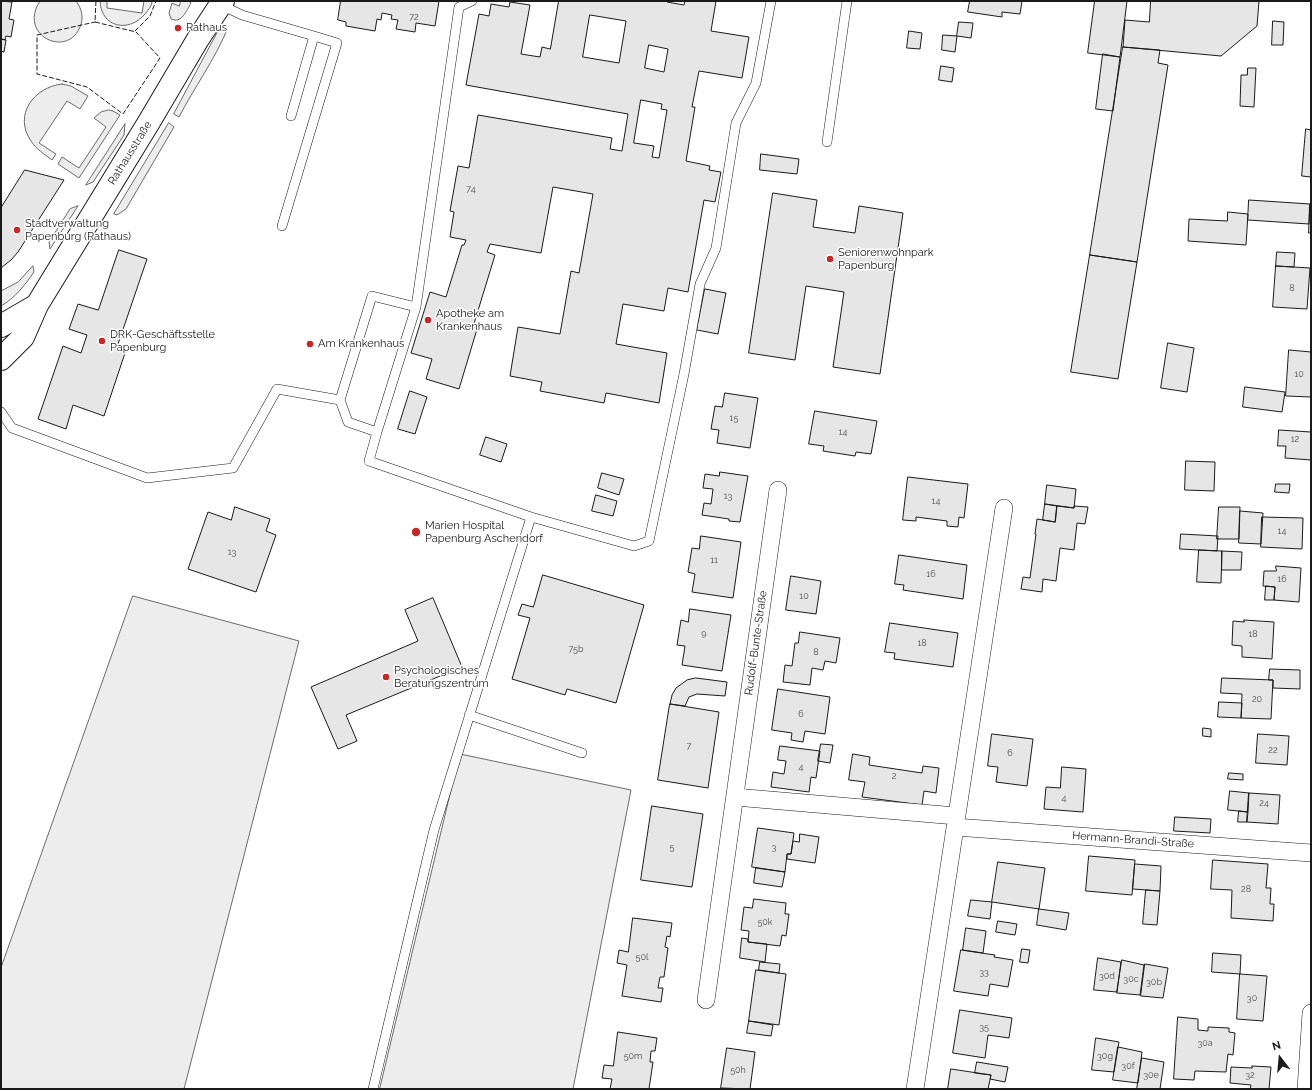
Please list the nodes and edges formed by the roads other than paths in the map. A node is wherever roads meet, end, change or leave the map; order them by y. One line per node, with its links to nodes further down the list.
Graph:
1 (472, 1): 10 (lane)
2 (772, 1): 18 (lane)
3 (847, 1): 7 (lane)
4 (222, 3): 5 (lane); 9 (street, Rathausstraße)
5 (314, 36): 6 (lane); 8 (lane)
6 (291, 116)
7 (827, 142)
8 (282, 226)
9 (37, 305): 11 (street, Rathausstraße); 12 (street, Rathausstraße)
10 (416, 308): 13 (lane); 15 (lane)
11 (1, 326)
12 (1, 359)
13 (340, 400): 14 (lane); 15 (lane)
14 (1, 412)
15 (377, 432): 18 (lane)
16 (778, 490): 21 (street, Rudolf-Bunte-Straße)
17 (1004, 508): 22 (street)
18 (530, 516): 19 (lane)
19 (469, 715): 20 (lane); 27 (lane)
20 (582, 753)
21 (735, 797): 22 (street); 24 (street, Rudolf-Bunte-Straße)
22 (956, 822): 23 (street, Hermann-Brandi-Straße); 28 (street)
23 (1311, 853)
24 (706, 1000)
25 (1311, 1013): 26 (street)
26 (1308, 1084)
27 (372, 1089)
28 (915, 1089)

